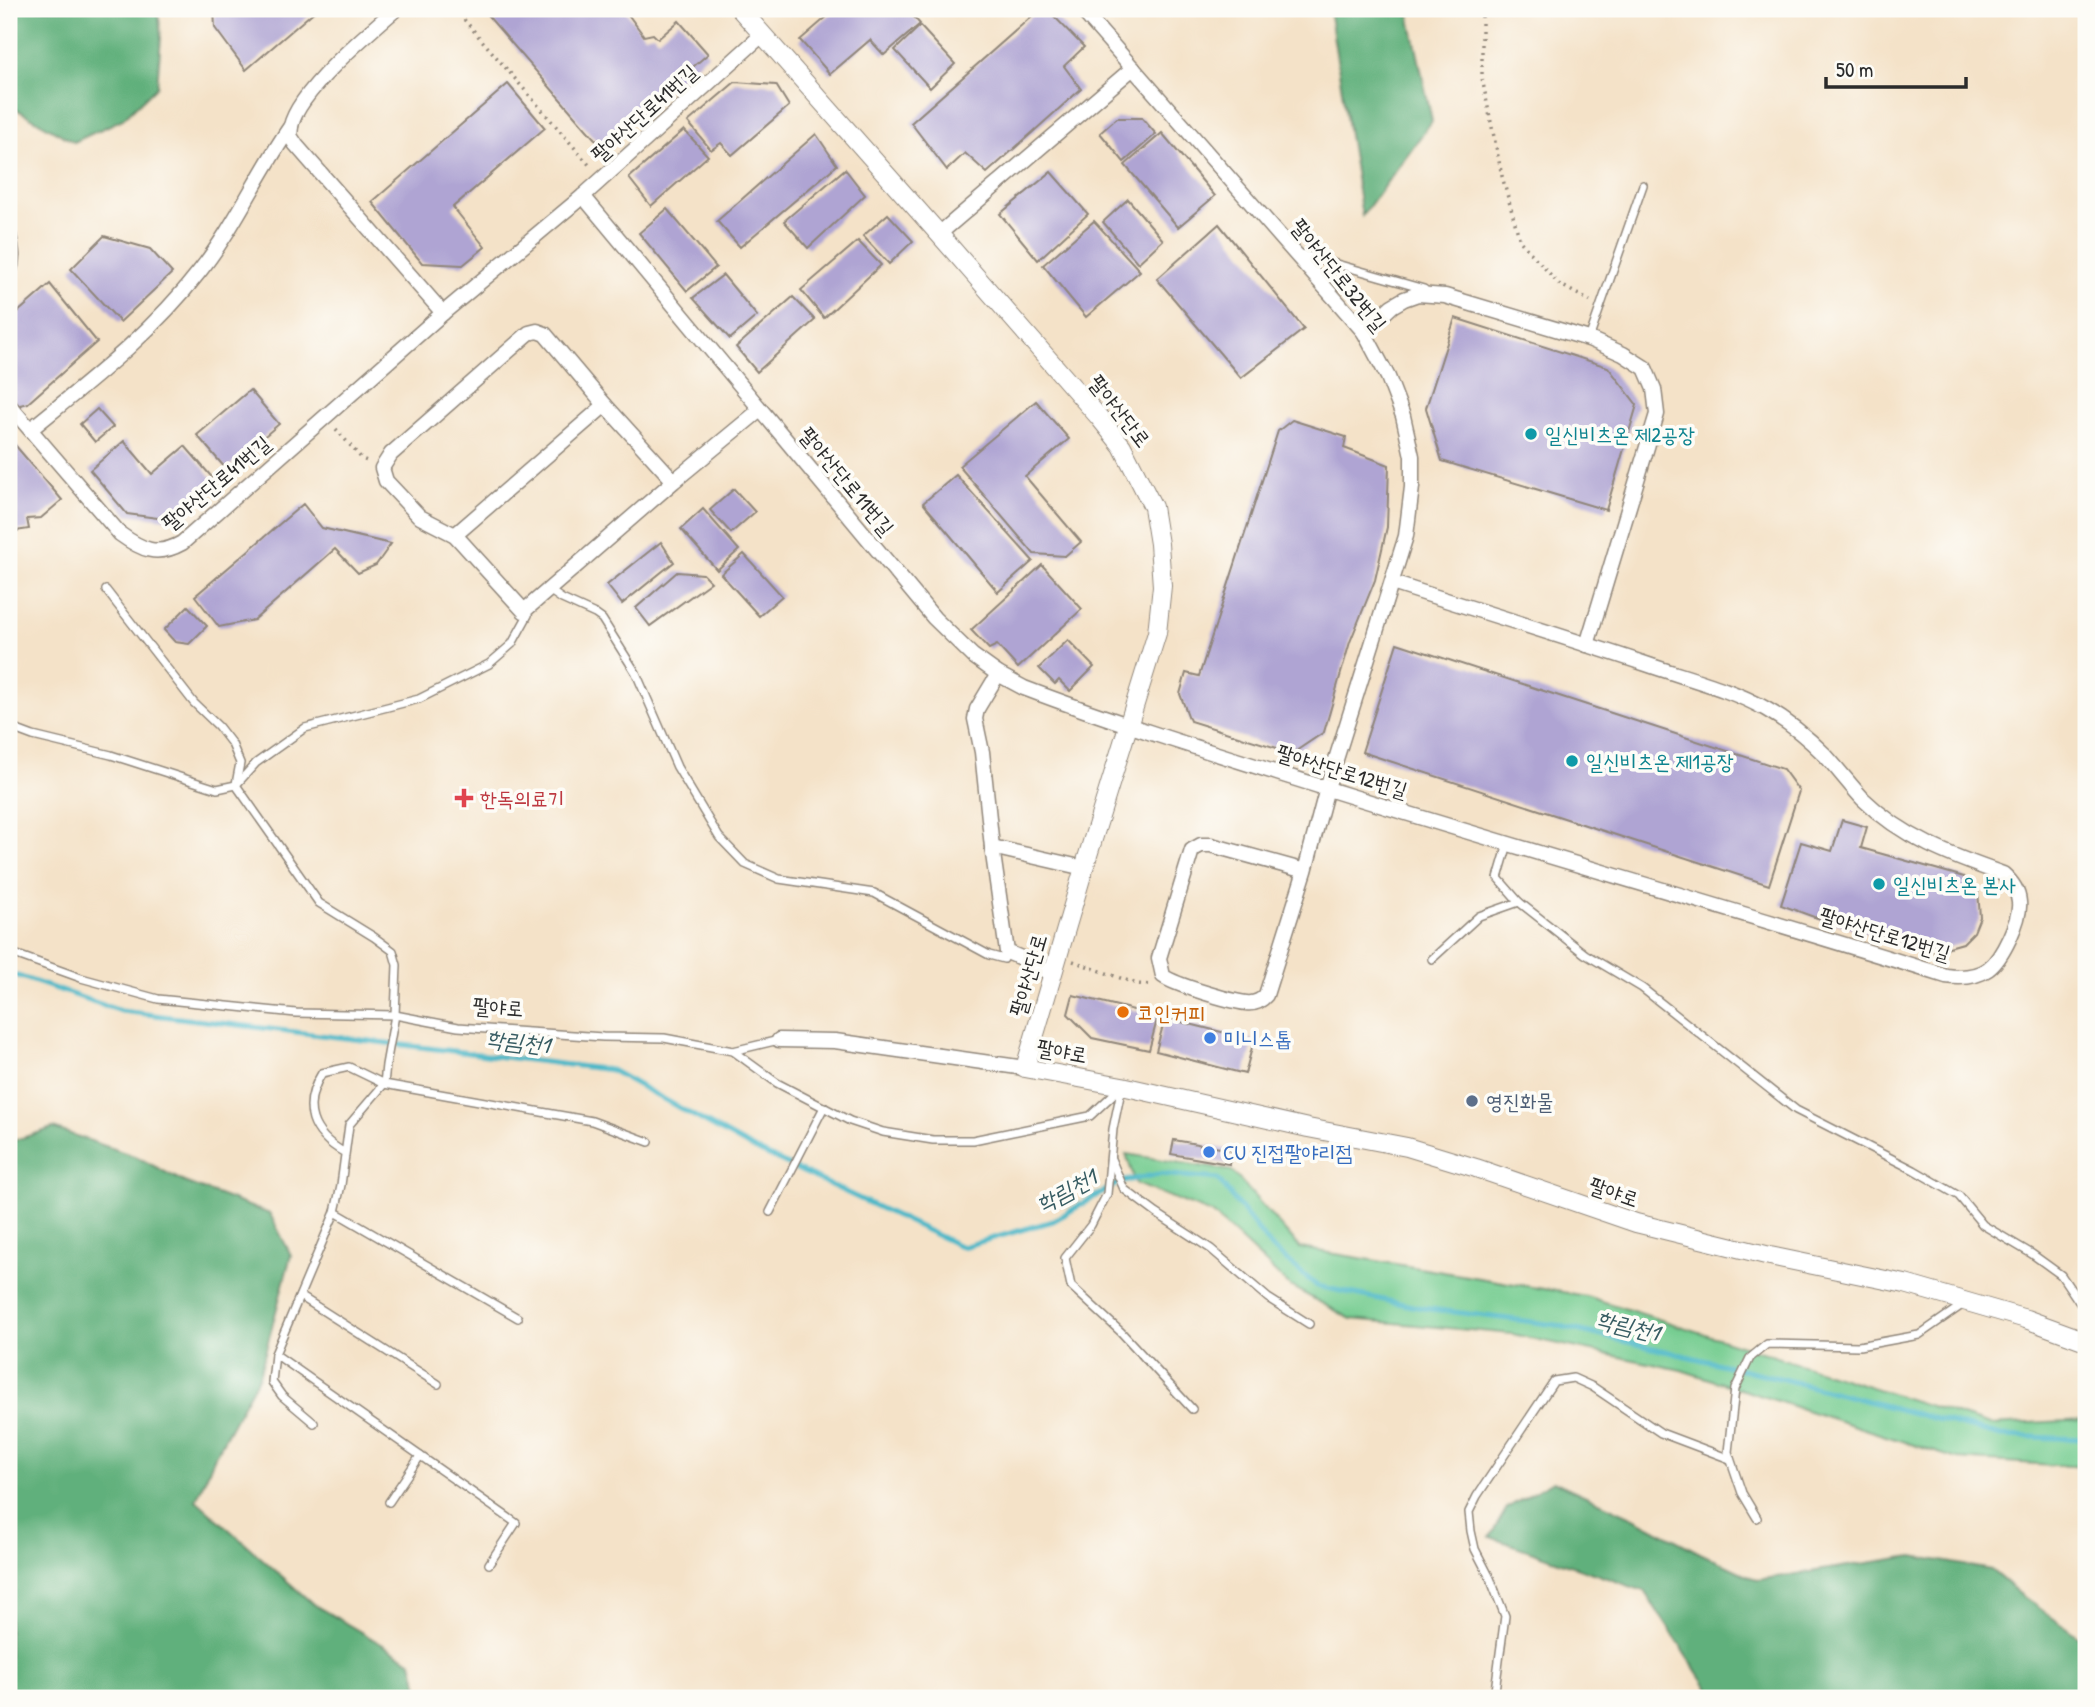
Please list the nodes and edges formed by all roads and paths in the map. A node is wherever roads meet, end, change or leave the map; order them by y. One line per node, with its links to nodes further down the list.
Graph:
1 (396, 9): 8 (street)
2 (455, 9): 9 (path)
3 (740, 9): 6 (street, 팔야산단로)
4 (1081, 9): 7 (street, 팔야산단로32번길)
5 (1482, 9): 17 (path)
6 (762, 35): 9 (street, 팔야산단로41번길); 12 (street, 팔야산단로)
7 (1133, 68): 12 (street); 14 (street, 팔야산단로32번길)
8 (291, 126): 18 (street); 25 (street)
9 (602, 179): 11 (street, 팔야산단로41번길)
10 (1643, 185): 17 (lane)
11 (583, 196): 18 (street, 팔야산단로41번길); 23 (street, 팔야산단로11번길)
12 (940, 233): 35 (street, 팔야산단로)
13 (9, 235): 15 (street)
14 (1295, 252): 16 (lane); 19 (street, 팔야산단로32번길)
15 (9, 273)
16 (1445, 296): 19 (street); 20 (street)
17 (1601, 307): 20 (lane)
18 (443, 313): 24 (street, 팔야산단로41번길)
19 (1364, 332): 29 (street, 팔야산단로32번길)
20 (1590, 340): 33 (street)
21 (9, 405): 25 (street, 팔야산단로41번길)
22 (605, 405): 26 (street); 27 (street); 28 (street)
23 (760, 410): 27 (street); 34 (street, 팔야산단로11번길)
24 (326, 418): 25 (street, 팔야산단로41번길); 26 (path)
25 (31, 429)
26 (382, 468): 28 (street)
27 (674, 481): 31 (street)
28 (456, 535): 32 (street)
29 (1392, 583): 33 (street, 팔야산단로12번길); 38 (street, 팔야산단로32번길)
30 (106, 590): 37 (lane)
31 (549, 590): 32 (street); 45 (lane)
32 (524, 611): 37 (lane)
33 (1587, 645): 39 (street, 팔야산단로12번길)
34 (998, 674): 35 (street, 팔야산단로11번길); 40 (street)
35 (1129, 724): 38 (street, 팔야산단로12번길); 41 (street, 팔야산단로)
36 (9, 727): 37 (lane)
37 (236, 785): 50 (lane)
38 (1327, 788): 39 (street, 팔야산단로12번길); 42 (street, 팔야산단로32번길)
39 (1508, 844): 43 (lane)
40 (992, 847): 41 (street); 45 (street)
41 (1084, 868): 46 (street, 팔야산단로)
42 (1305, 872): 49 (street, 팔야산단로32번길); 49 (street)
43 (1518, 902): 47 (lane); 64 (lane)
44 (9, 953): 50 (lane, 팔야로)
45 (1007, 953): 48 (street)
46 (1058, 955): 48 (street, 팔야산단로); 49 (path)
47 (1432, 959)
48 (1052, 975): 53 (street, 팔야산단로)
49 (1182, 986)
50 (395, 1015): 52 (lane, 팔야로); 54 (lane)
51 (779, 1040): 52 (lane, 팔야로); 53 (street, 팔야로)
52 (733, 1051): 56 (lane)
53 (1025, 1068): 55 (street, 팔야로)
54 (384, 1084): 57 (lane); 58 (lane); 58 (lane)
55 (1122, 1086): 56 (lane); 59 (lane); 63 (street, 팔야로)
56 (824, 1107): 61 (lane)
57 (649, 1142)
58 (345, 1153): 60 (lane)
59 (1110, 1158): 66 (lane); 70 (lane)
60 (335, 1212): 62 (lane); 65 (lane)
61 (770, 1212)
62 (300, 1296): 68 (lane); 69 (lane)
63 (1966, 1303): 67 (street, 팔야로); 73 (lane)
64 (2086, 1312)
65 (518, 1318)
66 (1310, 1324)
67 (2086, 1341)
68 (275, 1354): 71 (lane); 72 (lane)
69 (438, 1384)
70 (1192, 1409)
71 (314, 1423)
72 (420, 1456): 74 (lane); 76 (lane)
73 (1730, 1459): 75 (lane); 77 (lane)
74 (389, 1502)
75 (1757, 1518)
76 (489, 1564)
77 (1494, 1698)

